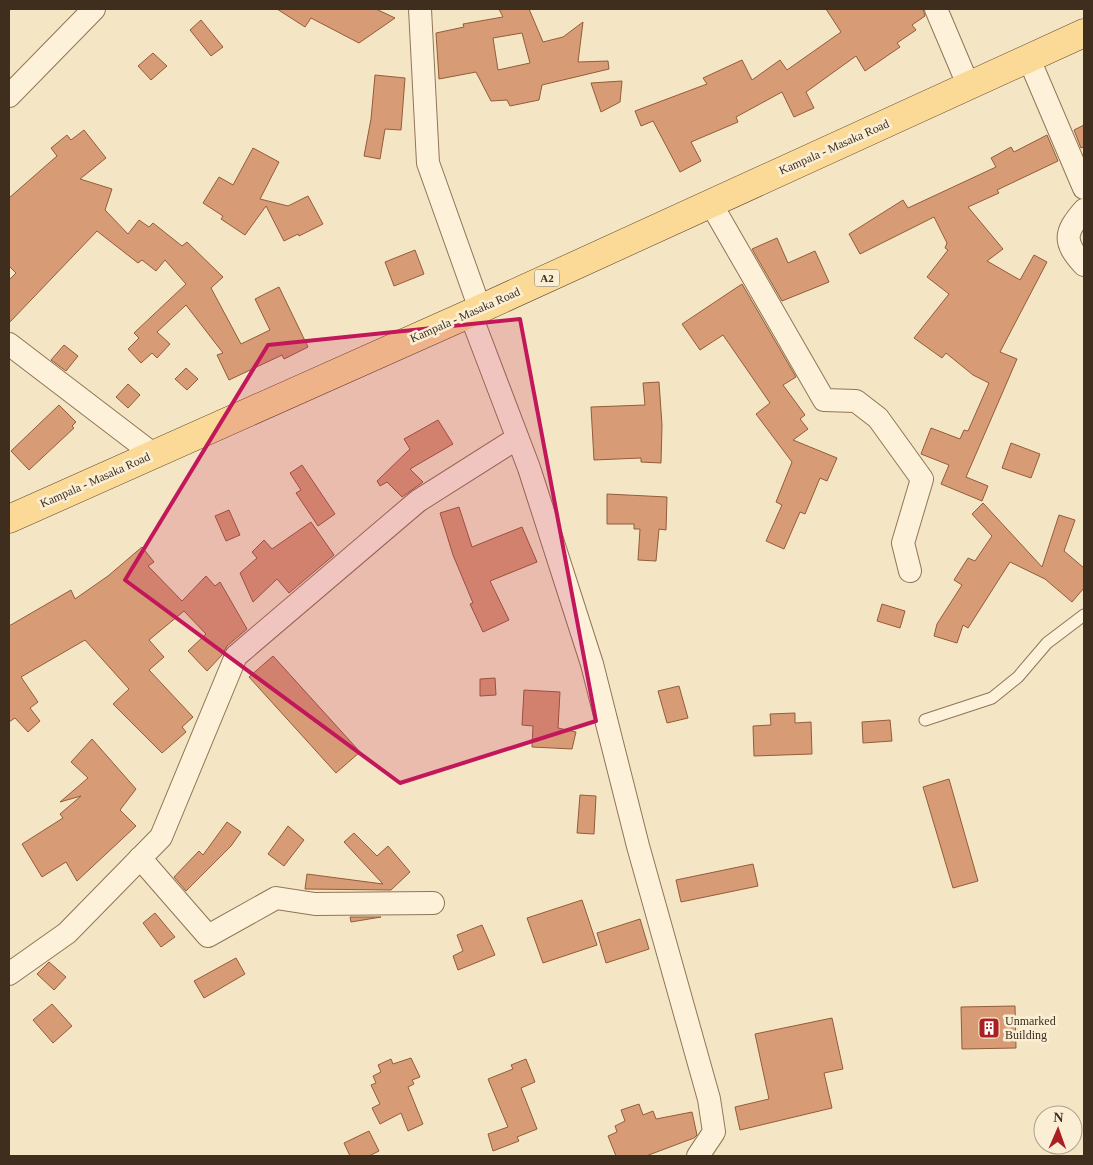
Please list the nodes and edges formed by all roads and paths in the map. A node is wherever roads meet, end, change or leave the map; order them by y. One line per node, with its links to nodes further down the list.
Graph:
1 (94, 9): 7 (street)
2 (420, 9): 12 (street)
3 (936, 9): 6 (street)
4 (1084, 33): 5 (main road, Kampala - Masaka Road / A2)
5 (1029, 59): 6 (main road, Kampala - Masaka Road / A2); 8 (street)
6 (969, 86): 9 (main road, Kampala - Masaka Road / A2)
7 (9, 96)
8 (1084, 188)
9 (710, 202): 12 (main road, Kampala - Masaka Road / A2); 17 (street)
10 (1084, 210): 11 (street)
11 (1084, 265)
12 (475, 311): 14 (street); 15 (main road, Kampala - Masaka Road / A2)
13 (9, 344): 15 (street)
14 (516, 439): 20 (street); 23 (street)
15 (153, 454): 16 (main road, Kampala - Masaka Road / A2)
16 (9, 519)
17 (910, 571)
18 (1084, 615): 19 (lane)
19 (925, 720)
20 (140, 858): 21 (street); 22 (street)
21 (433, 903)
22 (9, 974)
23 (698, 1156)

